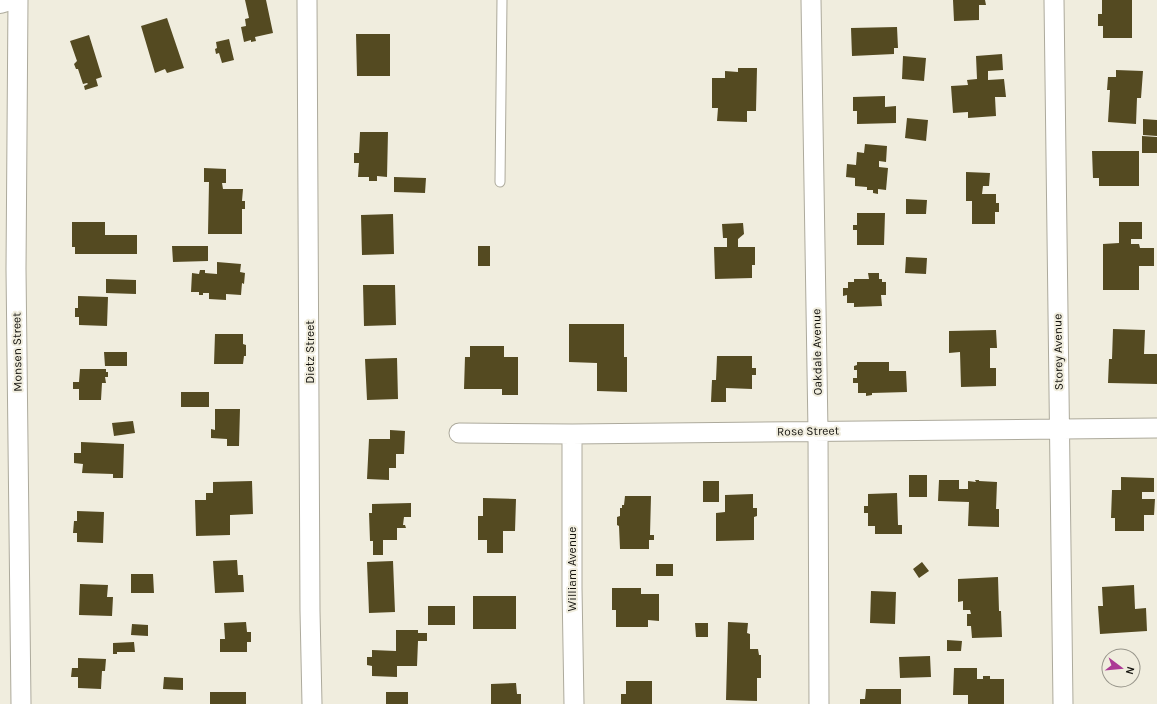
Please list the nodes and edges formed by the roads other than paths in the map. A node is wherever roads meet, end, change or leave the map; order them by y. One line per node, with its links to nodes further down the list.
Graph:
1 (7, 0): 7 (main road)
2 (18, 0): 14 (street, Monsen Street)
3 (307, 0): 15 (street, Dietz Street)
4 (502, 0): 8 (lane)
5 (812, 0): 11 (street, Oakdale Avenue)
6 (1054, 0): 9 (street, Storey Avenue)
7 (0, 2)
8 (500, 182)
9 (1059, 428): 10 (street, Rose Street); 11 (street, Rose Street); 18 (street, Storey Avenue)
10 (1157, 428)
11 (818, 431): 13 (street, Rose Street); 17 (street, Oakdale Avenue)
12 (459, 433): 13 (street, Rose Street)
13 (572, 434): 16 (street, William Avenue)
14 (21, 704)
15 (312, 704)
16 (574, 704)
17 (819, 704)
18 (1063, 704)

